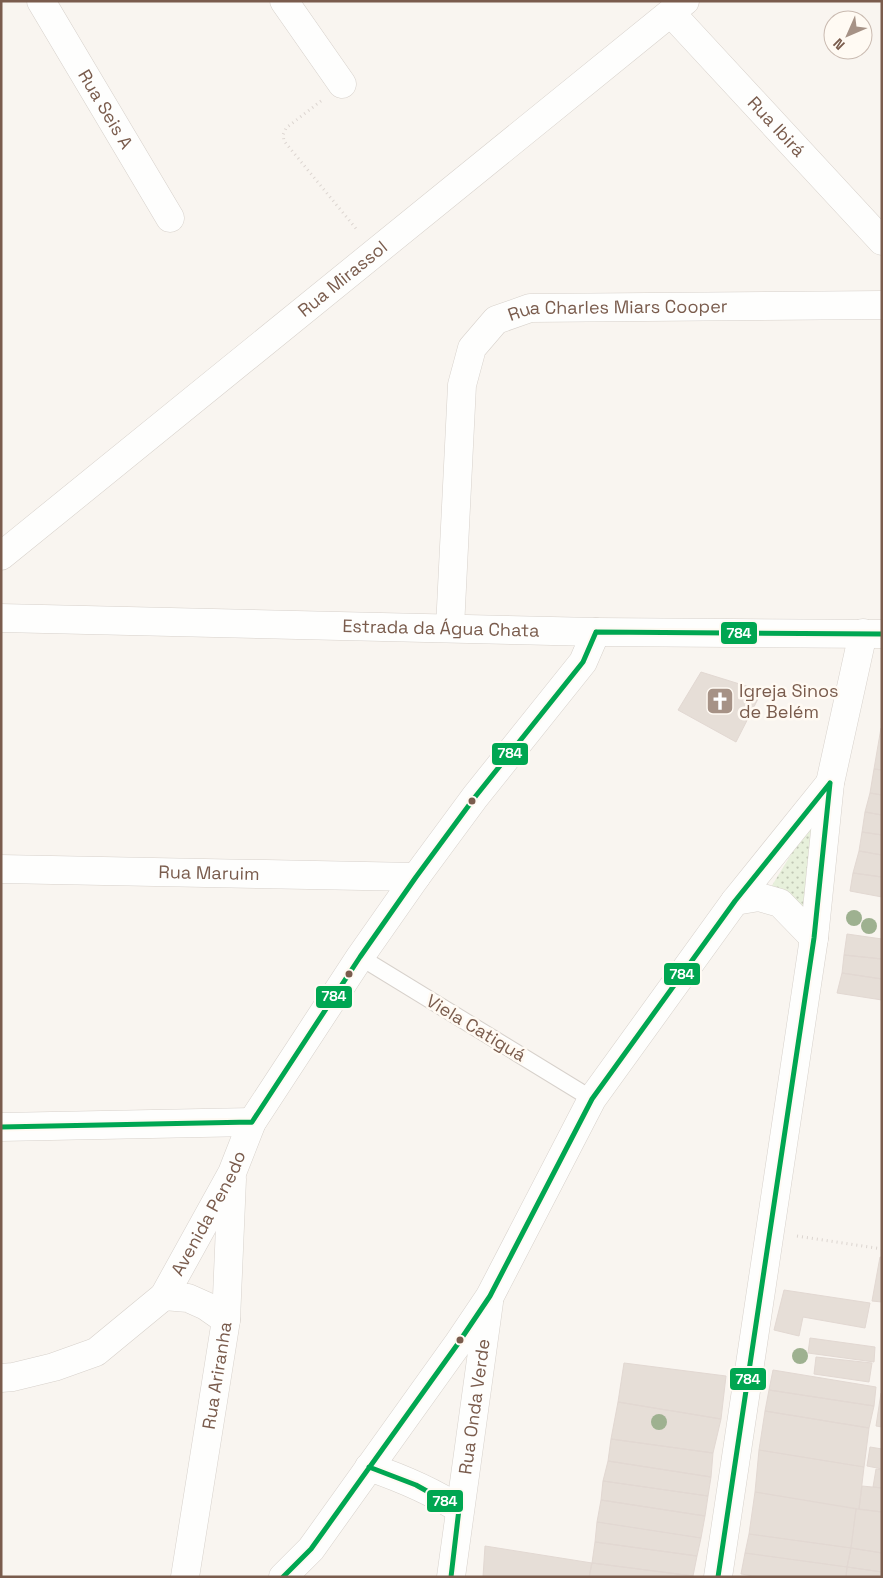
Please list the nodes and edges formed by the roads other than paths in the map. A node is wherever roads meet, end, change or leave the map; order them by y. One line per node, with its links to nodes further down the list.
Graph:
1 (41, 1): 5 (street, Rua Seis A)
2 (284, 1): 4 (street)
3 (678, 7): 6 (street, Rua Ibirá); 8 (street, Rua Mirassol)
4 (342, 84)
5 (170, 218)
6 (882, 241)
7 (882, 305): 10 (street, Rua Charles Miars Cooper)
8 (1, 556)
9 (1, 618): 10 (street, Estrada da Água Chata)
10 (450, 628): 11 (street, Estrada da Água Chata)
11 (596, 632): 12 (street, Estrada da Água Chata); 15 (street, Avenida Penedo)
12 (872, 633): 13 (street)
13 (830, 783): 16 (street); 17 (street)
14 (1, 870): 15 (street, Rua Maruim)
15 (416, 877): 18 (street, Avenida Penedo)
16 (735, 901): 17 (street); 19 (street)
17 (814, 938): 32 (street)
18 (360, 957): 19 (lane, Viela Catiguá); 20 (street, Avenida Penedo)
19 (592, 1099): 24 (street)
20 (252, 1122): 21 (street); 22 (street, Avenida Penedo)
21 (1, 1127)
22 (232, 1173): 23 (street, Avenida Penedo); 25 (street, Rua Ariranha)
23 (164, 1296): 25 (street); 26 (street, Avenida Penedo)
24 (490, 1296): 27 (street); 28 (street, Rua Onda Verde)
25 (226, 1320): 29 (street, Rua Ariranha)
26 (1, 1378)
27 (369, 1467): 28 (street); 30 (street)
28 (459, 1509): 31 (street, Rua Onda Verde)
29 (185, 1577)
30 (283, 1577)
31 (451, 1577)
32 (718, 1577)

